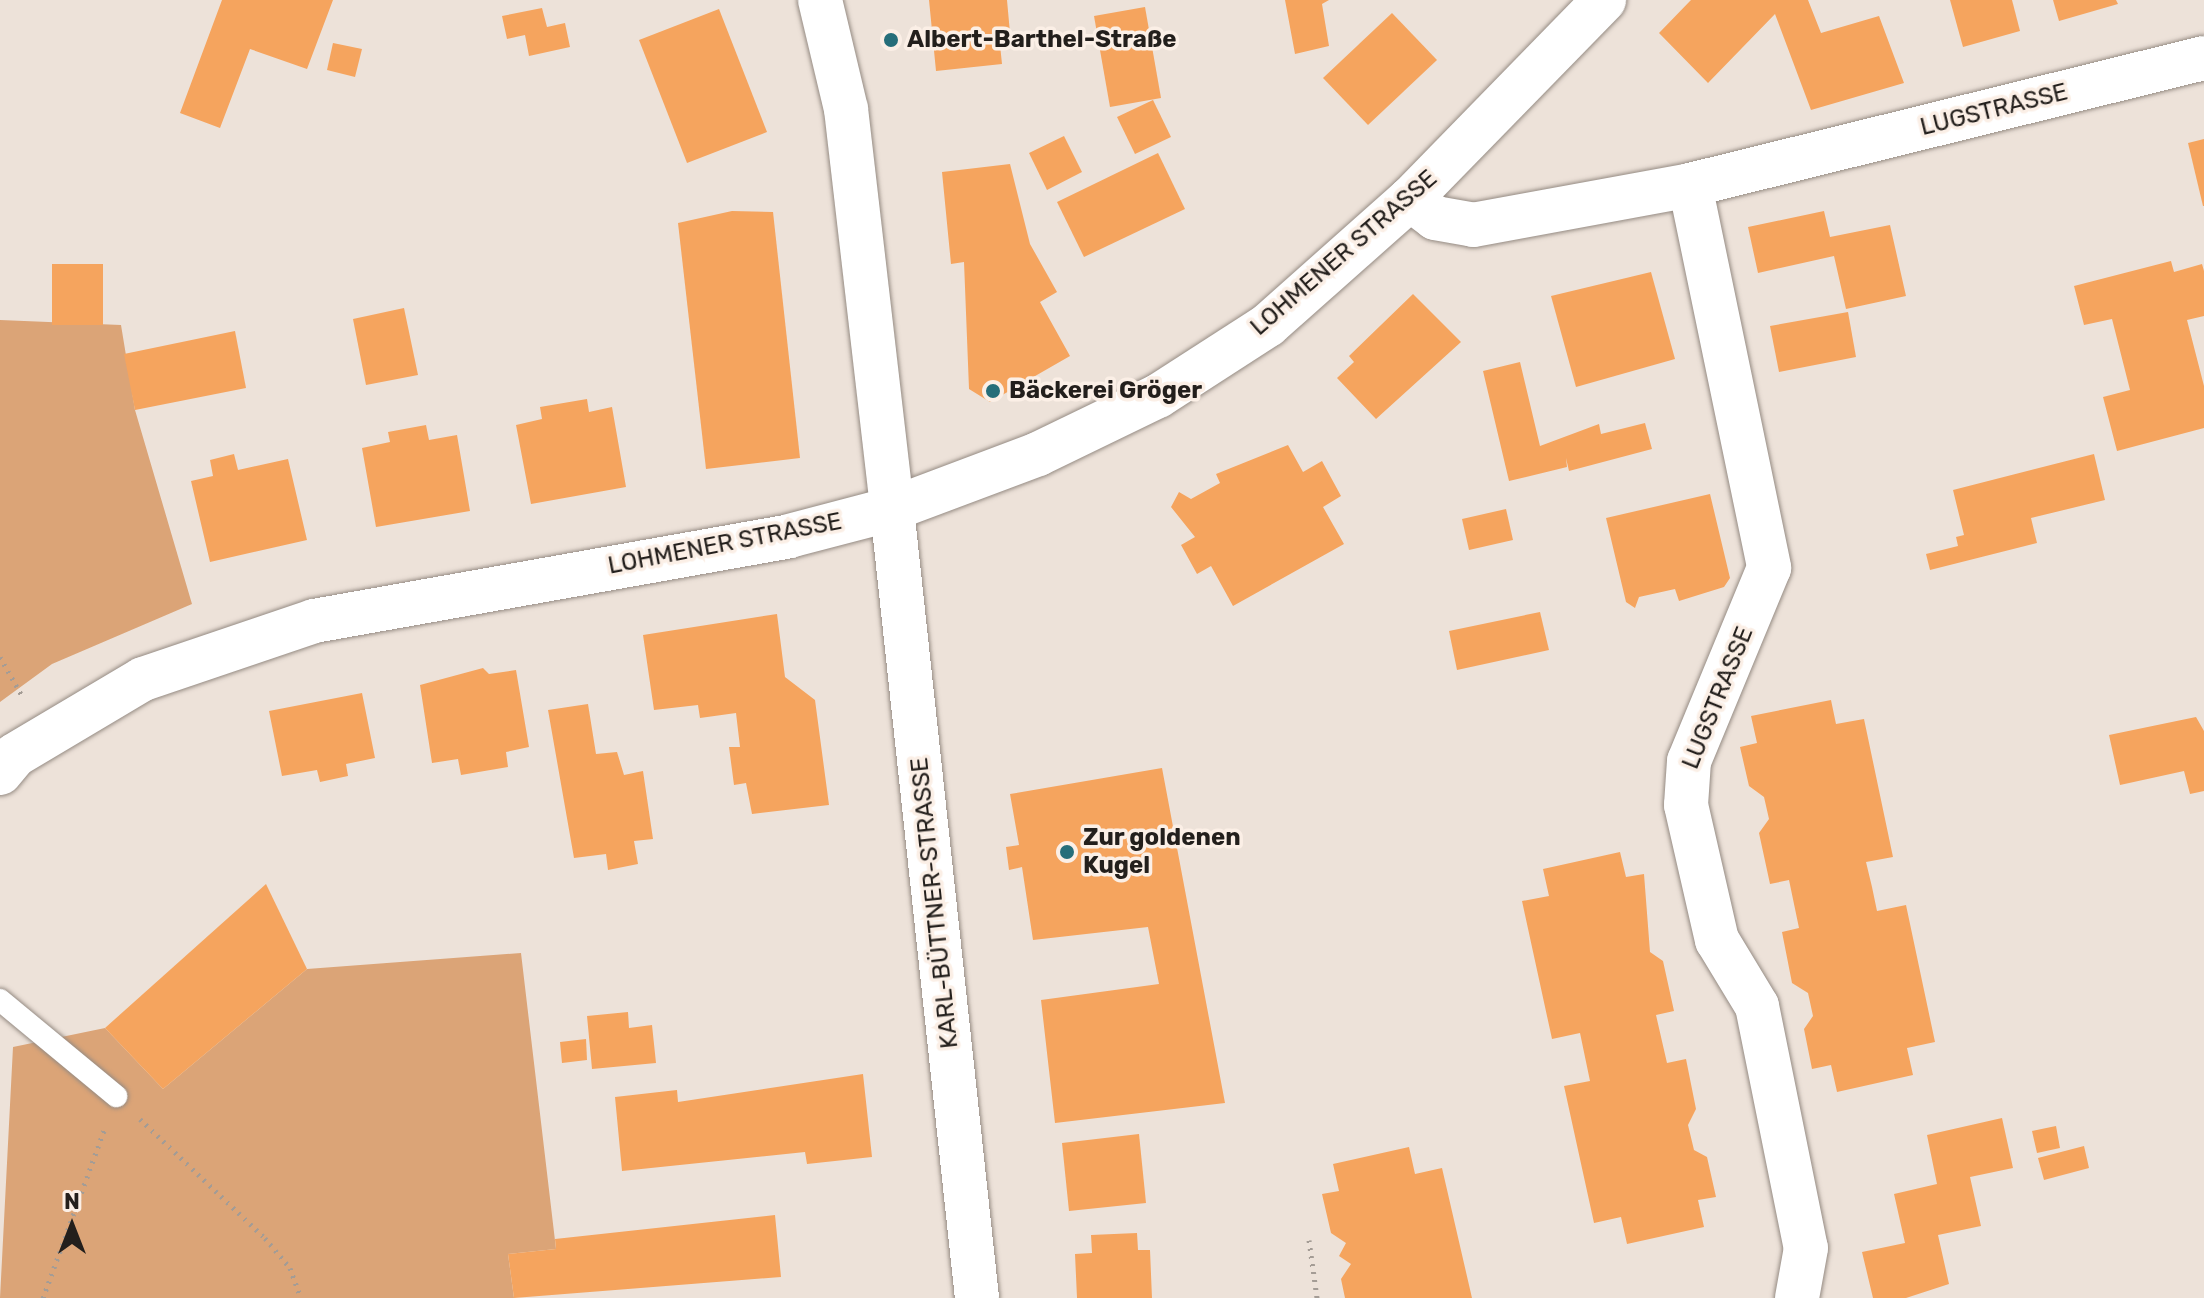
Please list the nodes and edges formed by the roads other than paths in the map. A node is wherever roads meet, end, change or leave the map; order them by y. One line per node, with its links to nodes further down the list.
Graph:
1 (820, 0): 6 (street)
2 (1604, 0): 5 (street, LOHMENER STRASSE)
3 (2204, 58): 4 (street, LUGSTRASSE)
4 (1690, 185): 5 (street, LUGSTRASSE); 11 (street, LUGSTRASSE)
5 (1410, 199): 6 (street, LOHMENER STRASSE)
6 (892, 509): 7 (street, LOHMENER STRASSE); 10 (street, KARL-BÜTTNER-STRASSE)
7 (0, 773)
8 (0, 1000): 9 (lane)
9 (116, 1096)
10 (977, 1298)
11 (1797, 1298)

